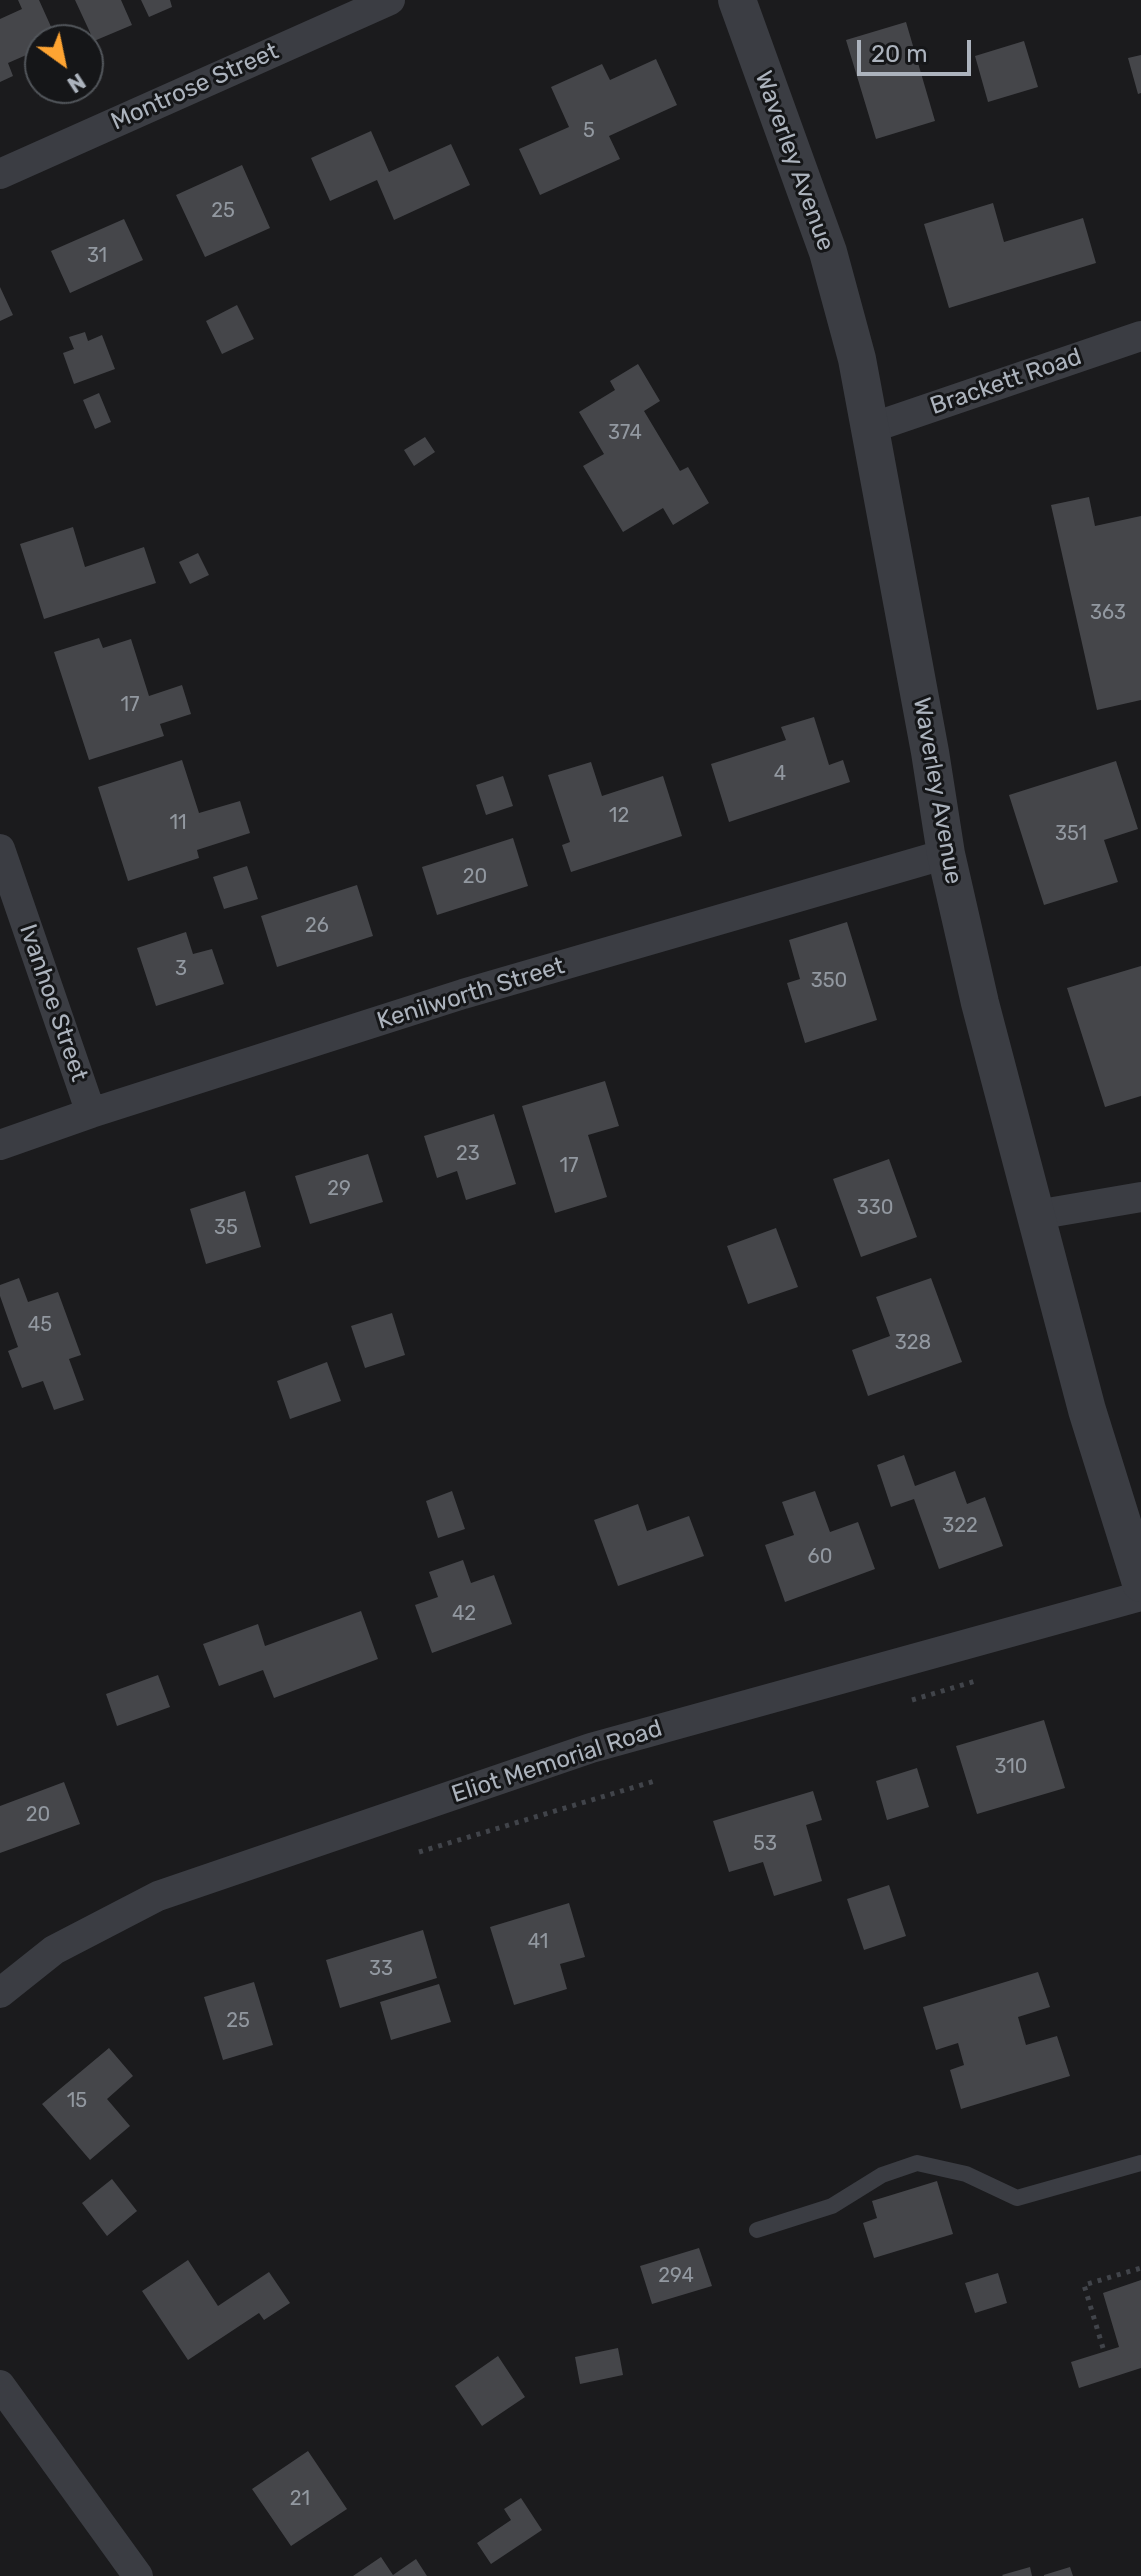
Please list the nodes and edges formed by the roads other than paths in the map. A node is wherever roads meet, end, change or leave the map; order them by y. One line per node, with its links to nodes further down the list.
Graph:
1 (390, 0): 3 (street, Montrose Street)
2 (737, 0): 5 (street, Waverley Avenue)
3 (0, 174)
4 (1141, 336): 5 (street, Brackett Road)
5 (871, 428): 7 (street, Waverley Avenue)
6 (0, 849): 8 (street, Ivanhoe Street)
7 (946, 854): 8 (street, Kenilworth Street); 11 (street, Waverley Avenue)
8 (91, 1113): 9 (street, Kenilworth Street)
9 (0, 1145)
10 (1141, 1197): 11 (street)
11 (1036, 1215): 12 (street, Waverley Avenue)
12 (1141, 1583)
13 (1141, 1596): 14 (street, Eliot Memorial Road)
14 (0, 1993)
15 (1141, 2163): 16 (lane)
16 (757, 2230)
17 (0, 2385): 18 (street)
18 (138, 2576)

